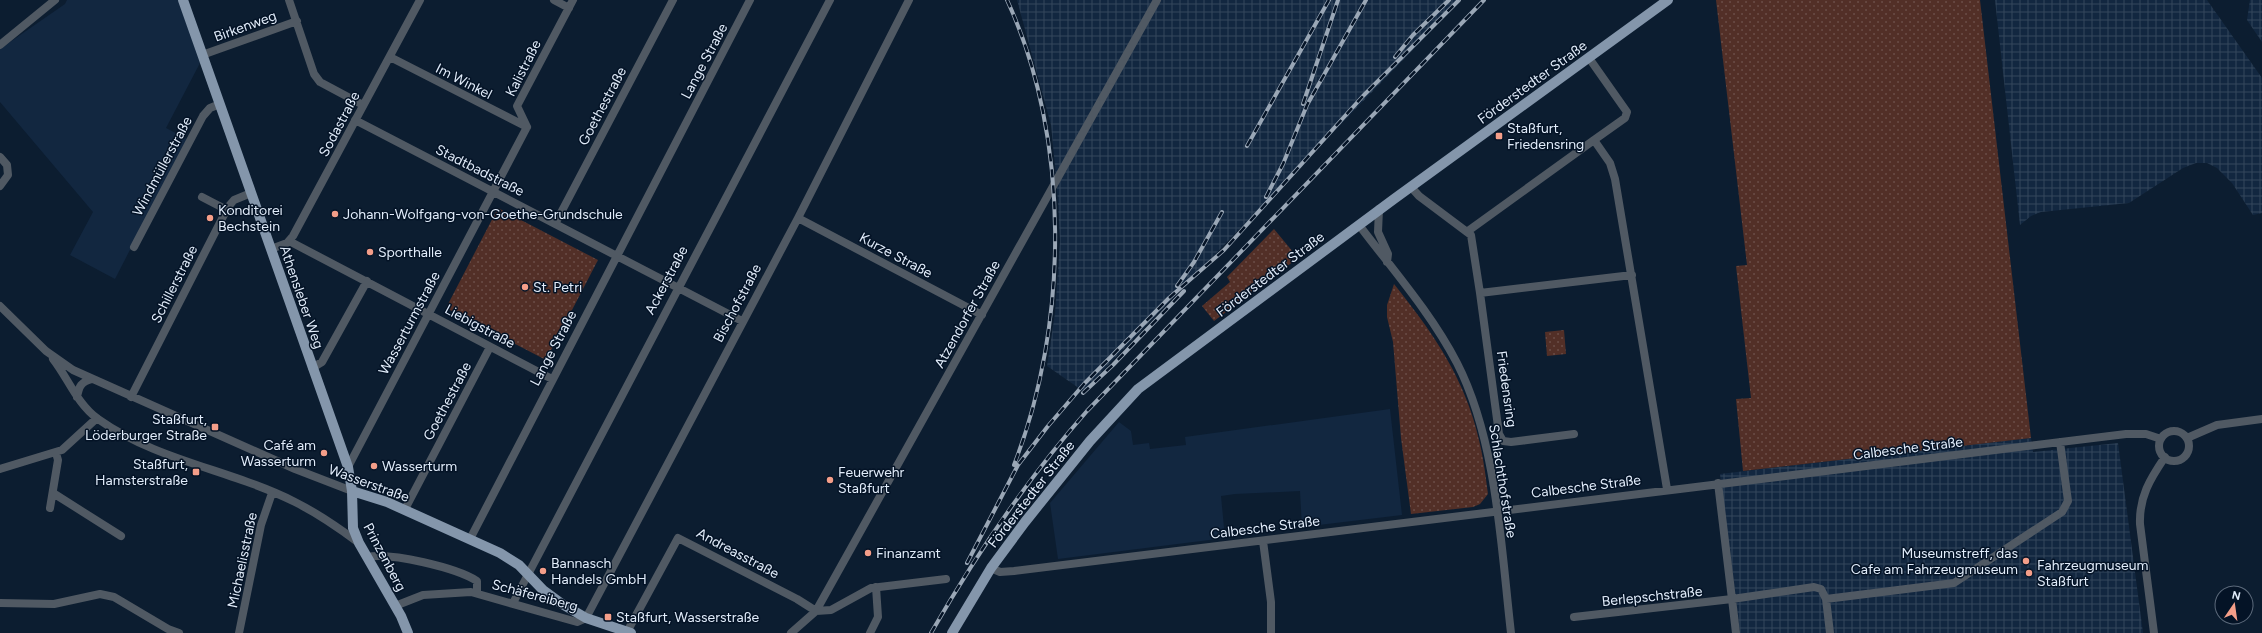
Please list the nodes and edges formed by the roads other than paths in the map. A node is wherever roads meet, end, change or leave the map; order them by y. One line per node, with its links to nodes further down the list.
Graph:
1 (55, 0): 15 (street)
2 (183, 0): 16 (main road, Athensleber Weg)
3 (289, 0): 14 (street, Birkenweg)
4 (420, 0): 17 (street, Sodastraße)
5 (554, 0): 13 (street)
6 (573, 0): 13 (street, Kalistraße)
7 (673, 0): 33 (street, Goethestraße)
8 (750, 0): 39 (street, Lange Straße)
9 (830, 0): 43 (street, Ackerstraße)
10 (909, 0): 32 (street, Bischofstraße)
11 (1157, 0): 47 (street, Atzendorfer Straße)
12 (1668, 0): 18 (main road, Förderstedter Straße)
13 (569, 8): 22 (street, Kalistraße)
14 (297, 21): 16 (street, Birkenweg); 20 (street, Birkenweg)
15 (0, 45)
16 (202, 55): 19 (main road, Athensleber Weg)
17 (390, 57): 20 (street, Sodastraße); 22 (street, Im Winkel)
18 (1589, 58): 23 (street); 26 (main road, Förderstedter Straße)
19 (220, 104): 28 (main road, Athensleber Weg); 37 (street, Windmüllerstraße)
20 (363, 105): 21 (street, Sodastraße)
21 (355, 120): 27 (street, Stadtbadstraße); 36 (street, Sodastraße)
22 (526, 127): 27 (street)
23 (1594, 140): 35 (street); 41 (street)
24 (0, 157): 25 (street)
25 (0, 186)
26 (1411, 187): 31 (main road, Förderstedter Straße); 35 (street)
27 (493, 191): 33 (street, Stadtbadstraße); 46 (street, Wasserturmstraße)
28 (251, 193): 30 (street, Schillerstraße); 38 (main road, Athensleber Weg)
29 (202, 197): 30 (street)
30 (227, 210): 55 (street, Schillerstraße)
31 (1379, 210): 34 (main road, Förderstedter Straße); 40 (street, Schlachthofstraße)
32 (798, 218): 47 (street, Kurze Straße); 48 (street, Bischofstraße)
33 (555, 224): 39 (street, Stadtbadstraße)
34 (1359, 225): 40 (street, Schlachthofstraße); 79 (main road, Förderstedter Straße)
35 (1468, 231): 44 (street, Friedensring)
36 (289, 241): 38 (street); 42 (street, Liebigstraße)
37 (134, 247)
38 (271, 249): 51 (main road, Athensleber Weg)
39 (616, 256): 43 (street, Stadtbadstraße); 53 (street, Lange Straße)
40 (1387, 262): 73 (street, Schlachthofstraße)
41 (1632, 275): 44 (street); 67 (street)
42 (367, 281): 46 (street, Liebigstraße); 51 (street)
43 (677, 287): 48 (street, Stadtbadstraße); 80 (street, Ackerstraße)
44 (1480, 293): 58 (street, Friedensring)
45 (0, 306): 50 (street)
46 (428, 314): 49 (street, Liebigstraße); 64 (street, Wasserturmstraße)
47 (982, 315): 89 (street, Atzendorfer Straße)
48 (742, 321): 91 (street, Bischofstraße)
49 (490, 346): 53 (street, Liebigstraße); 72 (street, Goethestraße)
50 (46, 351): 52 (street, Wasserstraße); 54 (street)
51 (312, 368): 64 (main road, Athensleber Weg)
52 (92, 379): 54 (street); 55 (street, Wasserstraße)
53 (552, 379): 75 (street, Lange Straße)
54 (77, 397): 56 (street)
55 (131, 397): 68 (street, Wasserstraße)
56 (97, 418): 62 (street); 70 (street)
57 (2262, 419): 59 (street)
58 (1574, 434)
59 (2187, 438): 60 (street); 63 (street)
60 (2161, 439): 61 (street, Calbesche Straße); 63 (street)
61 (2060, 442): 66 (street, Calbesche Straße); 85 (street)
62 (56, 453): 65 (street); 69 (street)
63 (2165, 457): 104 (street)
64 (348, 467): 68 (main road, Athensleber Weg)
65 (0, 469)
66 (1718, 483): 67 (street, Calbesche Straße); 84 (street)
67 (1667, 489): 73 (street, Calbesche Straße)
68 (352, 492): 72 (main road, Wasserstraße); 77 (main road, Prinzenberg)
69 (53, 493): 71 (street); 74 (street)
70 (272, 493): 77 (street); 95 (street, Michaelisstraße)
71 (50, 508)
72 (405, 509): 75 (main road, Wasserstraße)
73 (1496, 511): 76 (street, Calbesche Straße); 101 (street, Schlachthofstraße)
74 (121, 536)
75 (470, 539): 80 (main road, Wasserstraße)
76 (1263, 541): 79 (street, Calbesche Straße); 100 (street)
77 (359, 543): 78 (main road, Prinzenberg)
78 (367, 556): 83 (street); 88 (main road, Prinzenberg)
79 (991, 568): 99 (main road, Förderstedter Straße)
80 (528, 573): 87 (street, Ackerstraße); 91 (main road, Wasserstraße)
81 (946, 579): 82 (street)
82 (876, 587): 89 (street); 98 (street)
83 (477, 593): 87 (street, Schäfereiberg); 88 (street, Schäfereiberg)
84 (1732, 599): 85 (street, Berlepschstraße); 90 (street, Berlepschstraße); 102 (street)
85 (1826, 599): 103 (street)
86 (0, 603): 94 (street)
87 (513, 603): 91 (street, Schäfereiberg)
88 (395, 606): 96 (main road, Prinzenberg)
89 (816, 611): 93 (street, Andreasstraße); 97 (street, Atzendorfer Straße)
90 (1574, 617)
91 (586, 618): 92 (main road, Wasserstraße)
92 (615, 631): 93 (main road, Wasserstraße)
93 (629, 632)
94 (178, 633)
95 (239, 633)
96 (408, 633)
97 (791, 633)
98 (870, 633)
99 (952, 633)
100 (1270, 633)
101 (1511, 633)
102 (1736, 633)
103 (1830, 633)
104 (2154, 633)

